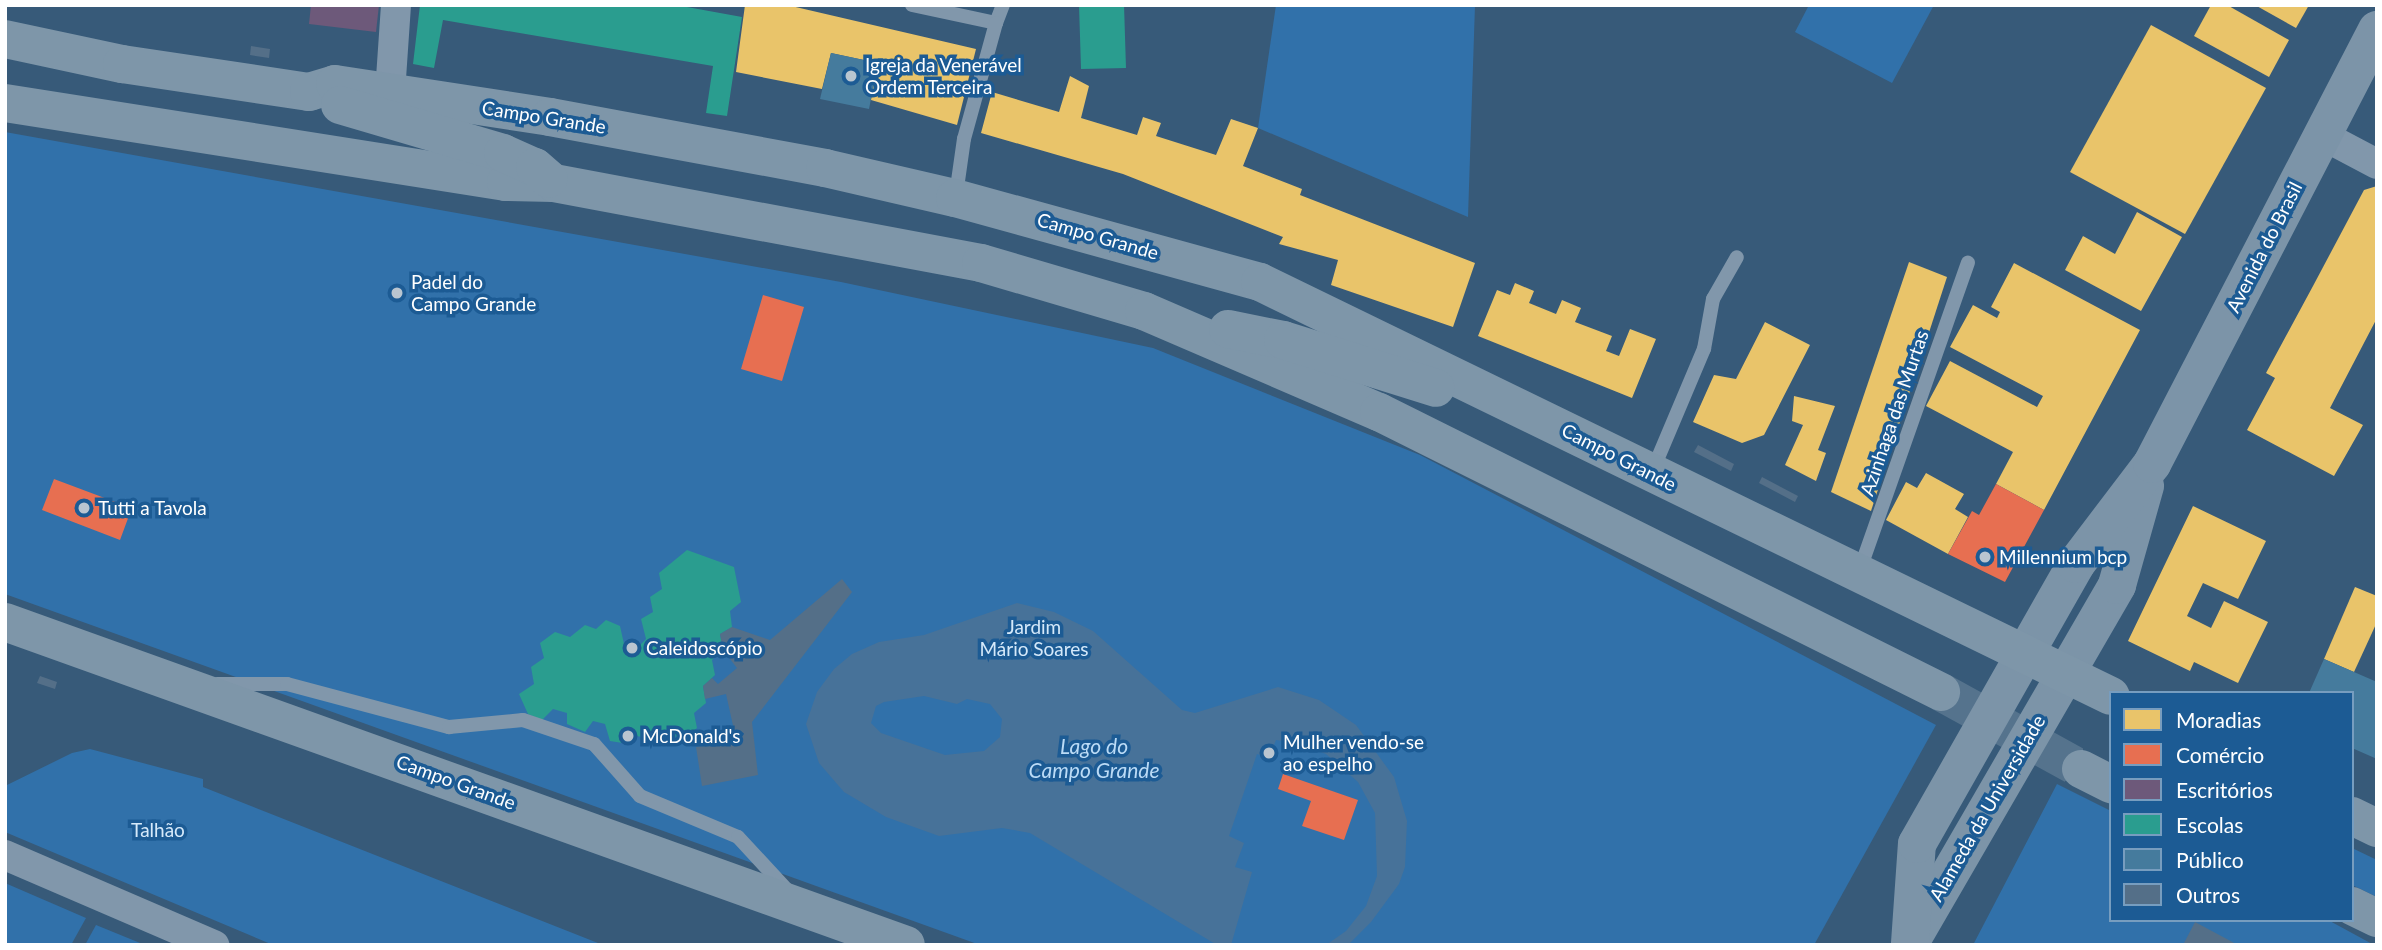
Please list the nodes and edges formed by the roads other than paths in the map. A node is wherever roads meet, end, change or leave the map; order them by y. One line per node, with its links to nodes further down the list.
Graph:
1 (397, 5): 8 (street)
2 (912, 5): 4 (lane)
3 (1003, 5): 4 (lane)
4 (996, 23): 13 (lane)
5 (2377, 30): 10 (main road, Avenida do Brasil)
6 (5, 39): 7 (main road, Campo Grande)
7 (309, 92): 8 (main road, Campo Grande); 12 (main road)
8 (390, 93): 13 (main road, Campo Grande)
9 (5, 103): 12 (main road)
10 (2322, 135): 11 (street); 18 (main road, Avenida do Brasil)
11 (2377, 164)
12 (554, 183): 16 (main road)
13 (955, 198): 17 (main road, Campo Grande)
14 (1737, 257): 19 (lane)
15 (1968, 263): 20 (lane, Azinhaga das Murtas)
16 (1144, 310): 17 (main road); 25 (main road)
17 (1513, 403): 19 (main road, Campo Grande)
18 (2152, 464): 22 (main road, Avenida do Brasil); 23 (main road, Avenida do Brasil)
19 (1651, 473): 20 (main road, Campo Grande)
20 (1858, 576): 22 (main road, Campo Grande)
21 (5, 622): 24 (main road, Campo Grande)
22 (2024, 655): 23 (main road, Campo Grande); 33 (main road, Alameda da Universidade)
23 (2065, 675): 26 (main road, Campo Grande); 33 (main road, Alameda da Universidade)
24 (184, 684): 30 (main road, Campo Grande); 30 (lane)
25 (1941, 692)
26 (2109, 695)
27 (2354, 817): 28 (main road)
28 (2377, 828)
29 (5, 855): 34 (street)
30 (803, 906): 35 (main road, Campo Grande)
31 (2354, 907): 32 (main road)
32 (2377, 918)
33 (1910, 944)
34 (214, 945)
35 (906, 945)

